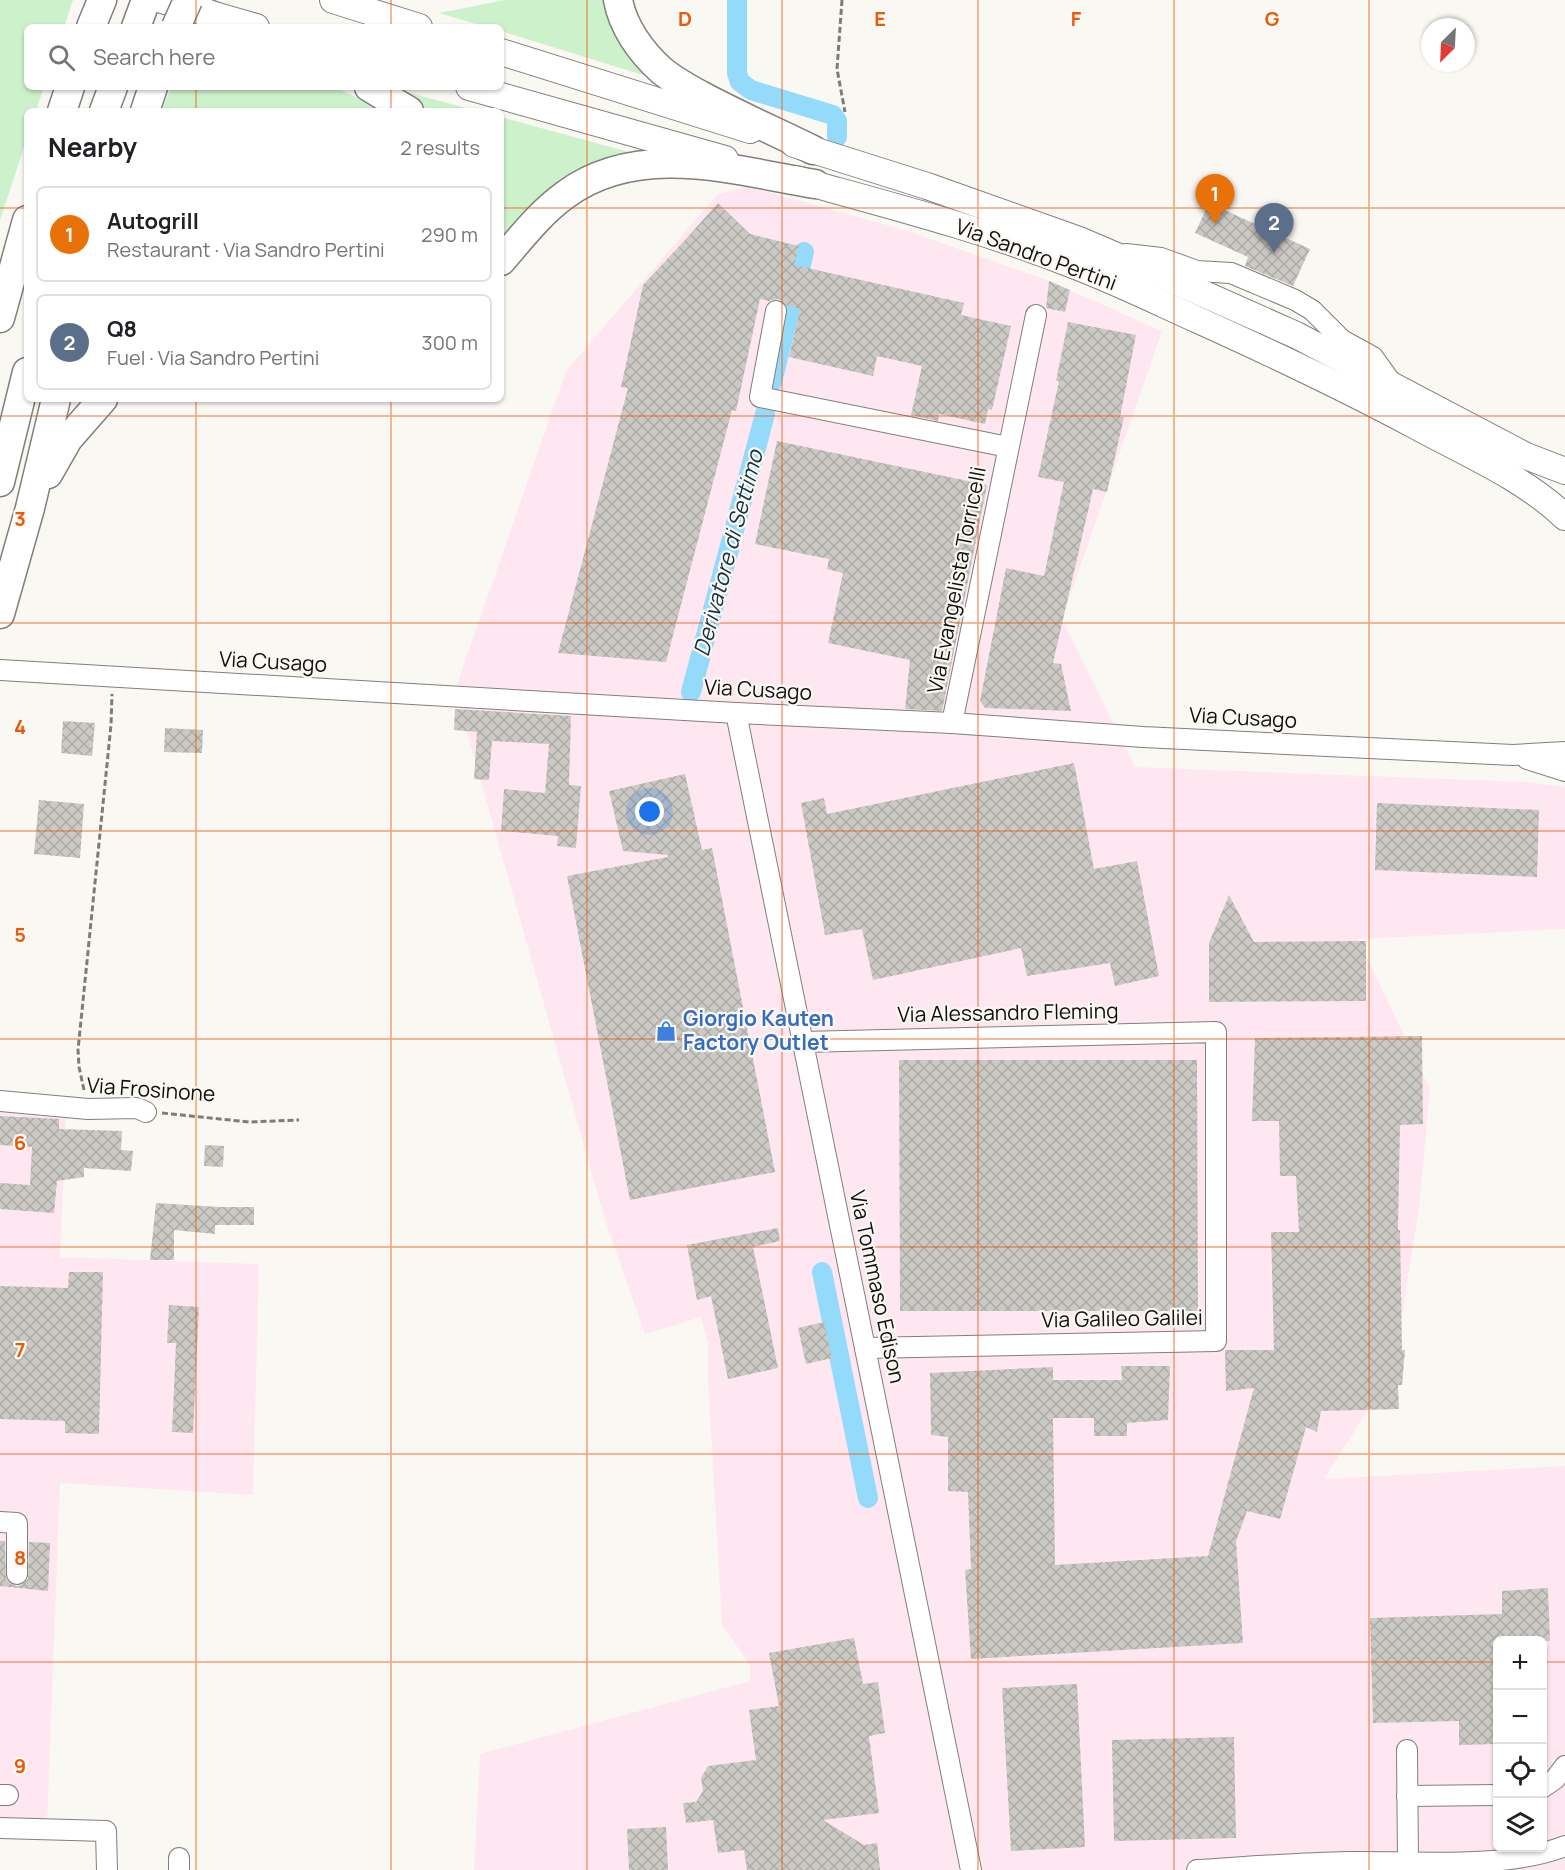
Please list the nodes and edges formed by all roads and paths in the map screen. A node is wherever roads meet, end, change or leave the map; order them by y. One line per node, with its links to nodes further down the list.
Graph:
1 (102, 0): 8 (highway)
2 (146, 0): 9 (highway)
3 (162, 0): 7 (main road)
4 (333, 0): 13 (main road)
5 (618, 0): 23 (highway)
6 (842, 0): 22 (path)
7 (197, 7): 10 (highway, bridge); 11 (highway); 12 (main road)
8 (92, 24)
9 (136, 24)
10 (179, 24)
11 (231, 24)
12 (247, 24)
13 (409, 24)
14 (504, 53): 23 (main road, Via Sandro Pertini)
15 (69, 90): 19 (highway)
16 (112, 90): 20 (highway)
17 (374, 90): 21 (highway)
18 (480, 90): 24 (main road, Via Sandro Pertini)
19 (63, 108)
20 (105, 108)
21 (404, 108)
22 (845, 112)
23 (813, 150): 34 (main road, Via Sandro Pertini)
24 (815, 184): 26 (highway); 37 (main road, Via Sandro Pertini)
25 (24, 231): 29 (highway)
26 (504, 258)
27 (776, 311): 33 (street, Via Evangelista Torricelli)
28 (1036, 315): 33 (street, Via Evangelista Torricelli)
29 (0, 318)
30 (24, 384): 35 (highway)
31 (55, 402): 36 (highway)
32 (100, 402): 36 (highway)
33 (1008, 447): 42 (street, Via Evangelista Torricelli)
34 (1565, 471)
35 (0, 482)
36 (30, 508): 38 (highway)
37 (1565, 517)
38 (0, 614)
39 (0, 670): 40 (street, Via Cusago)
40 (112, 677): 41 (street, Via Cusago); 49 (path)
41 (736, 713): 42 (street, Via Cusago); 47 (street, Via Tommaso Edison)
42 (952, 723): 44 (street, Via Cusago)
43 (1565, 752): 44 (street, Via Cusago)
44 (1513, 755): 45 (street, Via Cusago)
45 (1565, 771)
46 (1215, 1032): 47 (street, Via Alessandro Fleming); 52 (street, Via Galileo Galilei)
47 (803, 1042): 52 (street, Via Tommaso Edison)
48 (0, 1101): 49 (street, Via Frosinone)
49 (88, 1109): 50 (street, Via Frosinone)
50 (146, 1112): 51 (path, Via Frosinone)
51 (299, 1120)
52 (865, 1348): 65 (street, Via Tommaso Edison)
53 (0, 1522): 54 (street)
54 (17, 1574)
55 (1407, 1750): 59 (street)
56 (1565, 1766): 57 (street)
57 (1547, 1785)
58 (1493, 1795): 59 (street)
59 (1407, 1796): 62 (street)
60 (0, 1828): 64 (street)
61 (1565, 1846): 63 (street)
62 (1408, 1862): 63 (street); 66 (street)
63 (1493, 1863): 67 (street)
64 (107, 1870)
65 (971, 1870)
66 (1197, 1870)
67 (1516, 1870)

